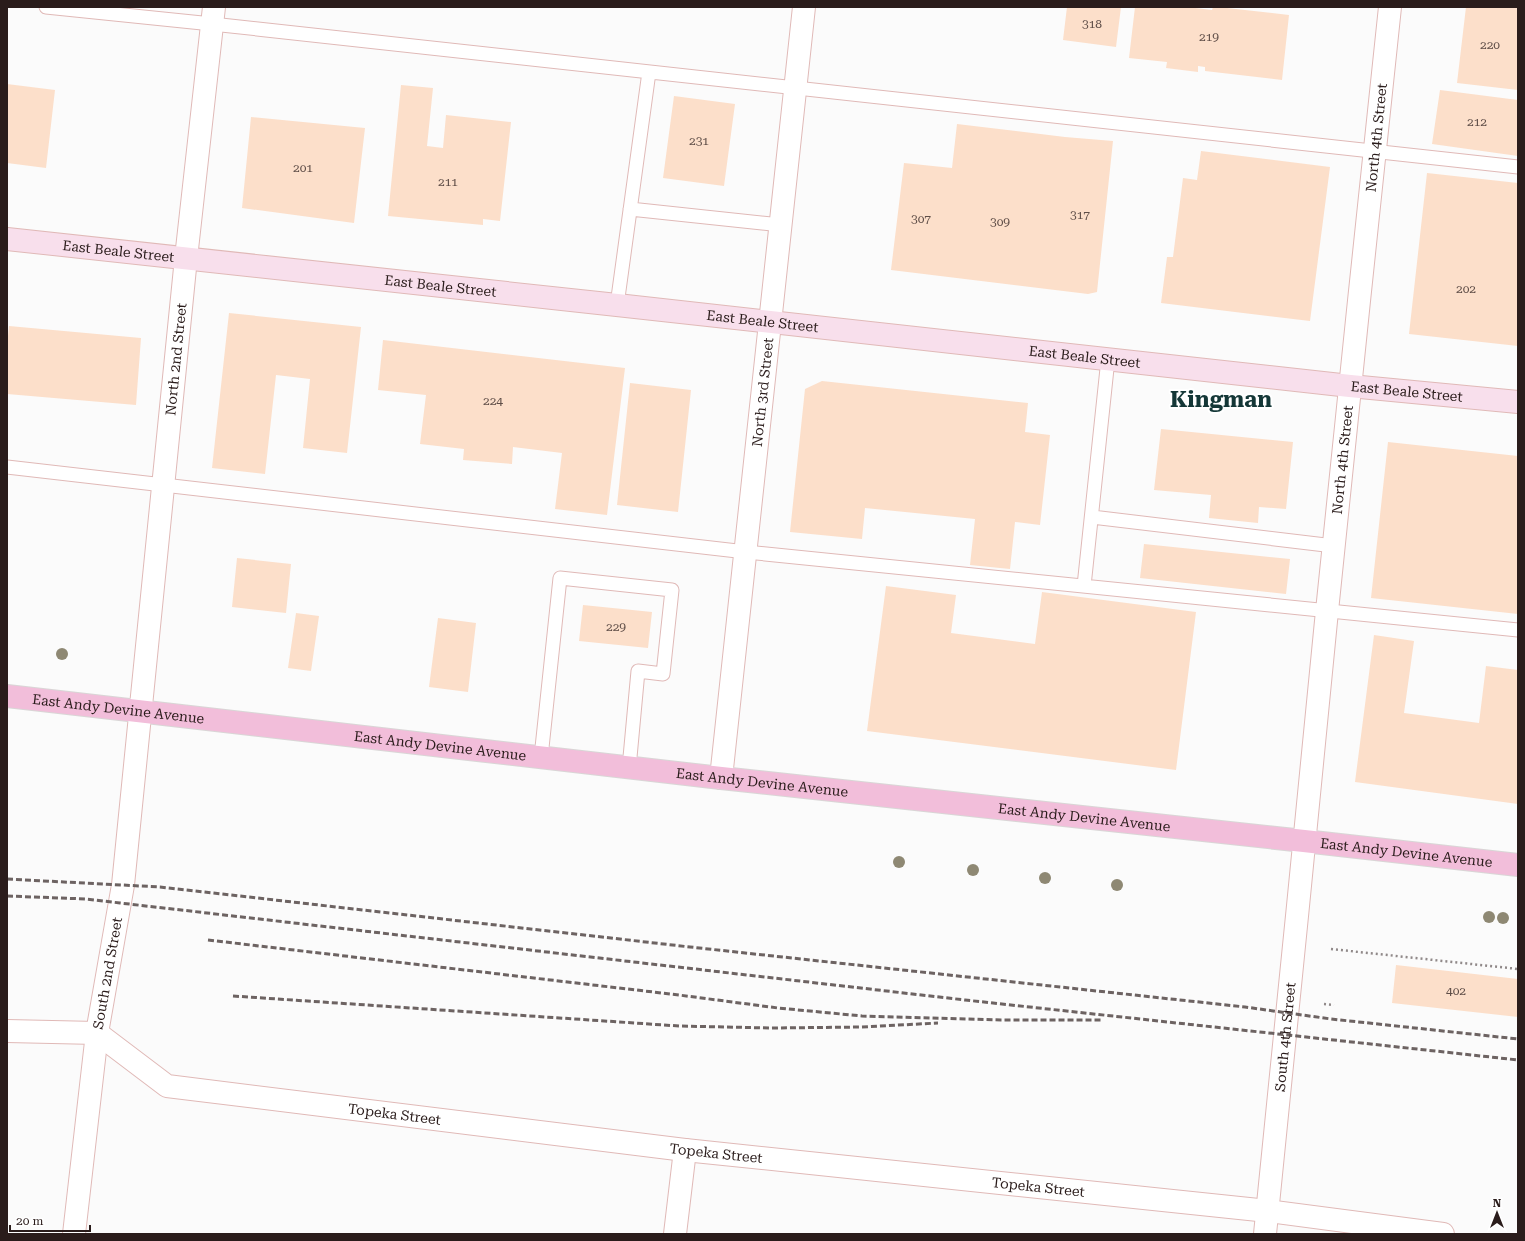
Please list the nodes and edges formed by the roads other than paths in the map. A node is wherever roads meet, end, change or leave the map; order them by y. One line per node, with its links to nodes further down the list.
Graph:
1 (46, 7): 4 (lane)
2 (804, 7): 6 (street, North 3rd Street)
3 (1390, 7): 7 (street, North 4th Street)
4 (213, 15): 5 (lane); 12 (street, North 2nd Street)
5 (649, 72): 6 (lane); 9 (lane)
6 (795, 88): 7 (lane); 10 (street, North 3rd Street)
7 (1375, 151): 8 (lane); 16 (street, North 4th Street)
8 (1518, 167)
9 (630, 209): 10 (lane); 13 (lane)
10 (781, 225): 14 (street, North 3rd Street)
11 (7, 239): 12 (main road, East Beale Street)
12 (186, 258): 13 (main road, East Beale Street); 19 (street, North 2nd Street)
13 (617, 305): 14 (main road, East Beale Street)
14 (771, 322): 15 (main road, East Beale Street); 22 (street, North 3rd Street)
15 (1108, 359): 16 (main road, East Beale Street); 20 (lane)
16 (1350, 386): 17 (main road, East Beale Street); 21 (street, North 4th Street)
17 (1518, 402)
18 (7, 467): 19 (lane)
19 (163, 484): 22 (lane); 27 (street, North 2nd Street)
20 (1092, 517): 21 (lane); 23 (lane)
21 (1334, 546): 24 (street, North 4th Street)
22 (746, 552): 23 (lane); 30 (street, North 3rd Street)
23 (1084, 586): 24 (lane)
24 (1327, 610): 25 (lane); 31 (street, North 4th Street)
25 (1518, 630)
26 (7, 696): 27 (main road, East Andy Devine Avenue)
27 (141, 712): 28 (main road, East Andy Devine Avenue); 34 (street, South 2nd Street)
28 (541, 757): 29 (main road, East Andy Devine Avenue); 29 (lane)
29 (629, 768): 30 (main road, East Andy Devine Avenue)
30 (721, 778): 31 (main road, East Andy Devine Avenue)
31 (1304, 841): 32 (main road, East Andy Devine Avenue); 36 (street, South 4th Street)
32 (1518, 865)
33 (7, 1031): 34 (street)
34 (97, 1032): 35 (street, Topeka Street); 37 (street, South 2nd Street)
35 (685, 1150): 36 (street, Topeka Street); 38 (street)
36 (1268, 1211): 39 (street, South 4th Street); 40 (street, Topeka Street)
37 (74, 1234)
38 (676, 1234)
39 (1265, 1234)
40 (1443, 1234)

